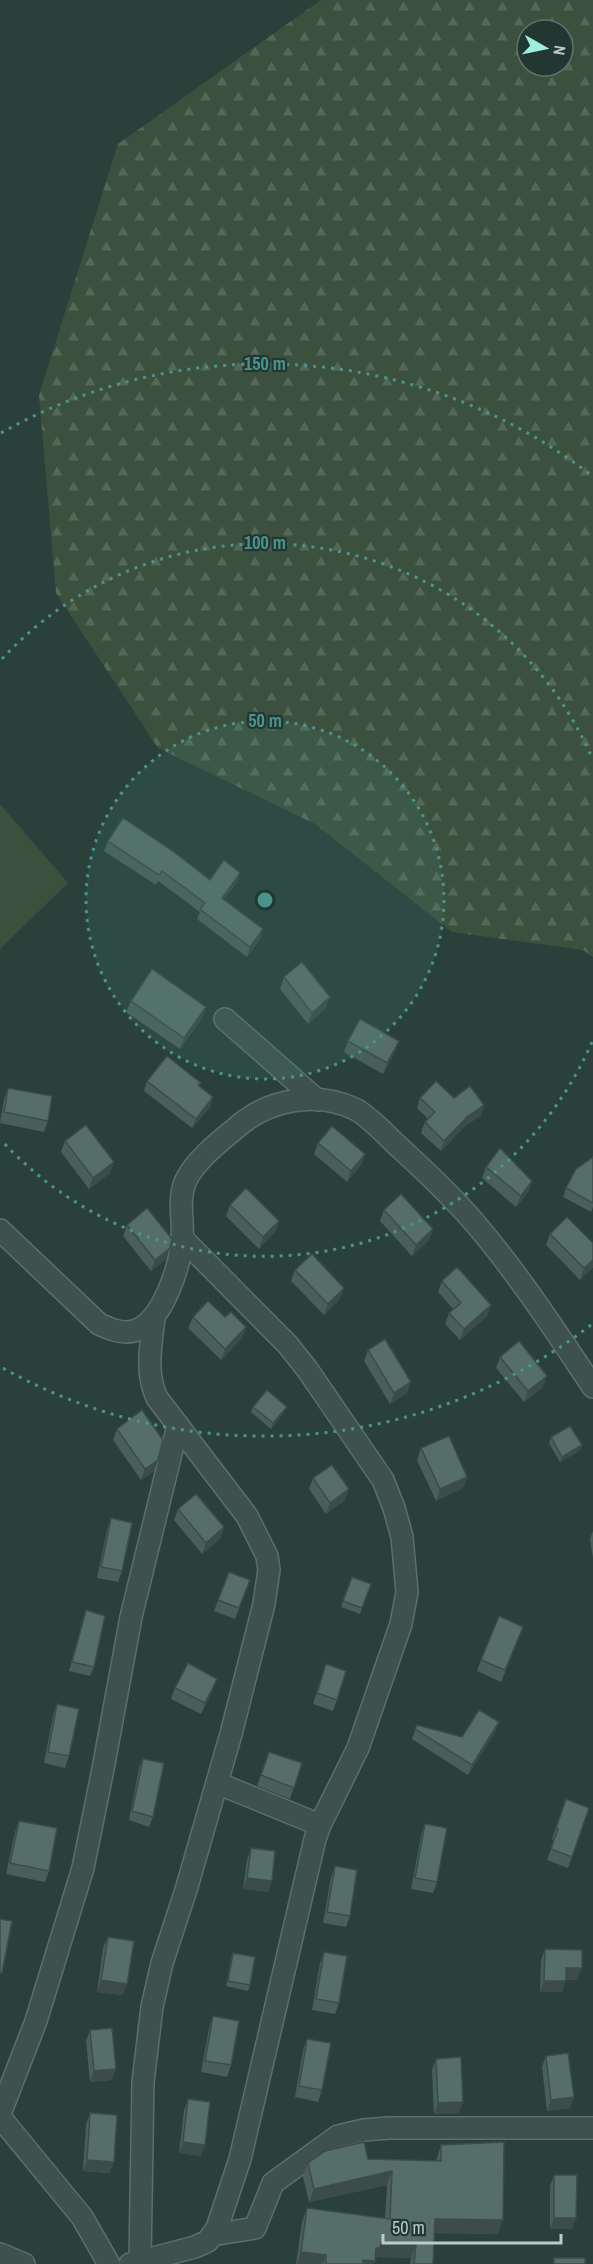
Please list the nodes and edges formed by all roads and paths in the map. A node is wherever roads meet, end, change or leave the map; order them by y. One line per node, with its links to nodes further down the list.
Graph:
1 (225, 1019): 2 (street)
2 (317, 1100): 4 (street); 8 (street)
3 (0, 1230): 6 (street)
4 (189, 1256): 5 (street); 11 (street)
5 (154, 1318): 6 (street); 7 (street)
6 (123, 1332): 7 (street)
7 (150, 1357): 9 (street)
8 (593, 1387)
9 (178, 1425): 10 (street); 12 (street)
10 (217, 1783): 11 (street); 16 (street)
11 (320, 1825): 14 (street)
12 (0, 2116): 18 (street)
13 (593, 2128): 14 (street)
14 (212, 2235): 16 (street)
15 (0, 2254): 17 (street)
16 (135, 2262)
17 (24, 2264)
18 (109, 2264)

